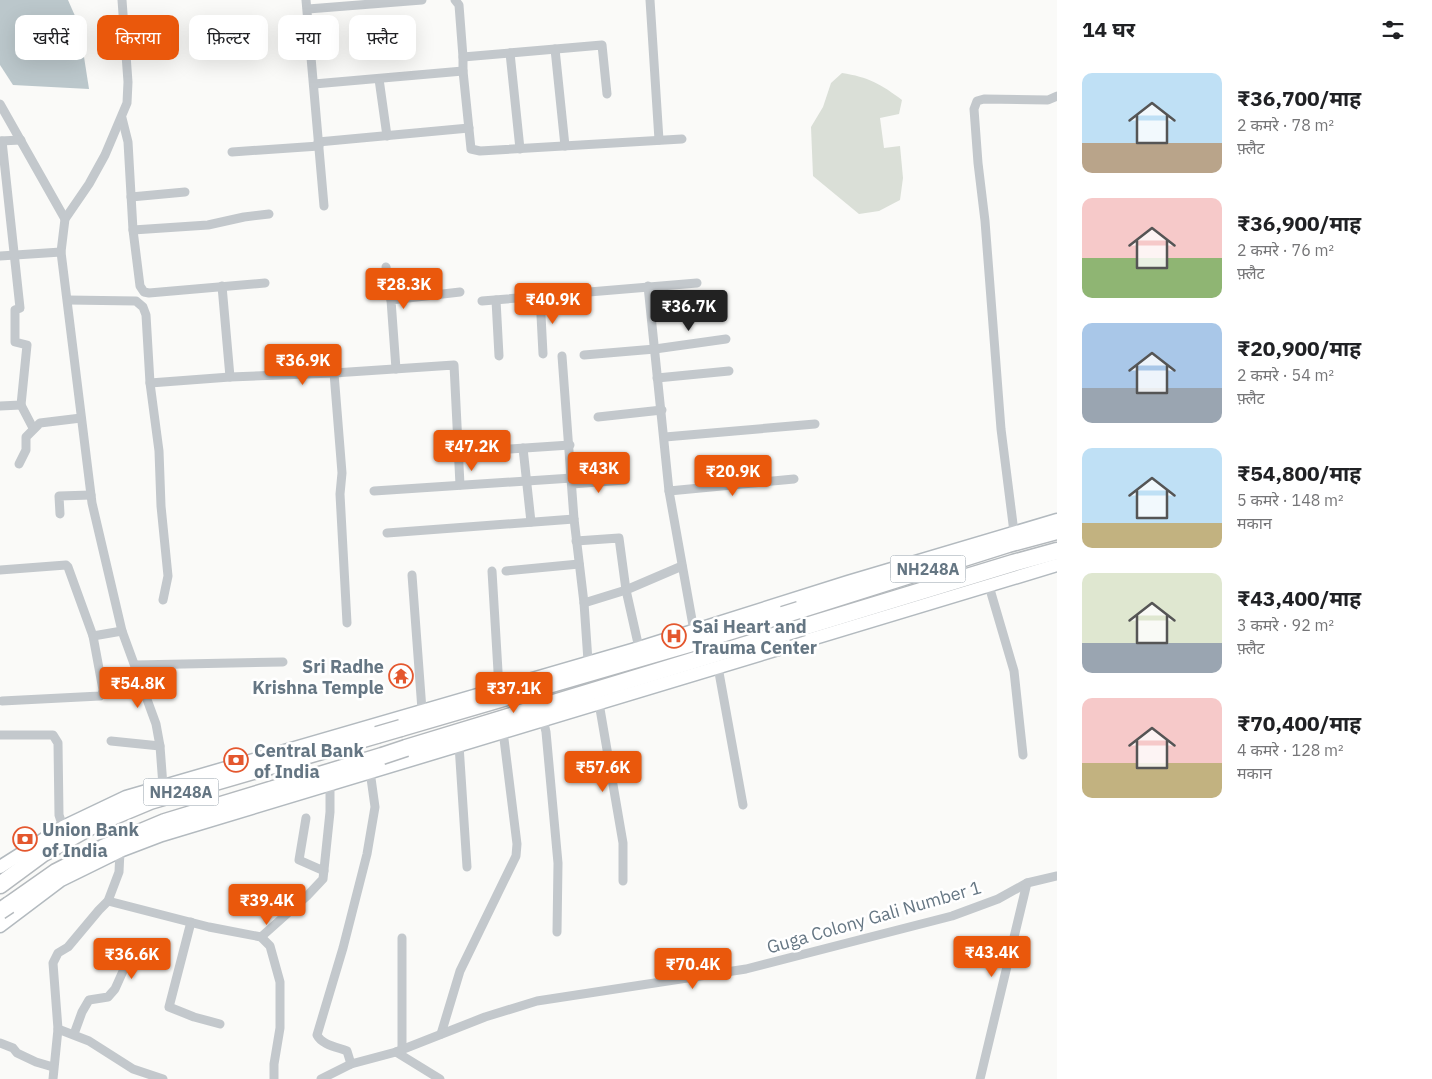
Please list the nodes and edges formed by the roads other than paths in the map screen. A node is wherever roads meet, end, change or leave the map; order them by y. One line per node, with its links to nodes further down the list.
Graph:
1 (122, 0): 15 (street)
2 (422, 0): 5 (street)
3 (650, 0): 20 (street)
4 (459, 2): 8 (street)
5 (307, 5): 11 (street)
6 (555, 49): 7 (street); 12 (street); 23 (street)
7 (510, 53): 8 (street); 24 (street)
8 (463, 57): 9 (street)
9 (463, 71): 10 (street); 16 (street)
10 (378, 79): 11 (street); 17 (street)
11 (314, 84): 22 (street)
12 (607, 94)
13 (1057, 96): 84 (street)
14 (1, 109): 19 (street)
15 (122, 118): 27 (street); 30 (street)
16 (469, 128): 17 (street); 24 (street)
17 (387, 136): 22 (street)
18 (682, 139): 20 (street)
19 (21, 140): 21 (street); 30 (street)
20 (659, 140): 23 (street)
21 (1, 141): 33 (street)
22 (318, 144): 25 (street); 28 (street)
23 (566, 146): 24 (street)
24 (520, 149)
25 (232, 152)
26 (185, 192): 27 (street)
27 (131, 197): 31 (street)
28 (324, 206)
29 (269, 214): 31 (street)
30 (65, 219): 32 (street)
31 (133, 230): 38 (street)
32 (61, 252): 33 (street); 42 (street)
33 (14, 255): 34 (street); 58 (street)
34 (0, 256)
35 (386, 267): 43 (street)
36 (265, 283): 38 (street)
37 (697, 283): 39 (street)
38 (222, 286): 55 (street)
39 (648, 286): 41 (street); 47 (street)
40 (460, 292): 43 (street)
41 (540, 296): 44 (street); 48 (street)
42 (68, 300): 57 (street); 62 (street)
43 (391, 300): 52 (street)
44 (496, 300): 45 (street); 50 (street)
45 (482, 301)
46 (726, 339): 47 (street)
47 (655, 349): 49 (street); 56 (street)
48 (543, 354)
49 (584, 355)
50 (499, 356)
51 (562, 356): 66 (street)
52 (396, 369): 54 (street); 74 (street)
53 (729, 371): 56 (street)
54 (334, 373): 55 (street); 99 (street)
55 (230, 377): 57 (street)
56 (658, 378): 60 (street)
57 (150, 383): 96 (street)
58 (21, 405): 59 (street); 64 (street)
59 (0, 406)
60 (662, 410): 61 (street); 65 (street)
61 (598, 417)
62 (81, 418): 64 (street); 77 (street)
63 (815, 424): 65 (street)
64 (33, 428): 69 (street)
65 (665, 437): 76 (street)
66 (570, 445): 67 (street); 73 (street)
67 (523, 448): 68 (street); 71 (street)
68 (510, 449)
69 (19, 464)
70 (794, 479): 76 (street)
71 (527, 480): 73 (street); 74 (street); 81 (street)
72 (625, 480): 73 (street)
73 (572, 481): 79 (street)
74 (460, 485): 75 (street)
75 (374, 491)
76 (669, 491): 89 (street)
77 (91, 494): 78 (street); 101 (street)
78 (60, 514)
79 (574, 520): 81 (street); 85 (street)
80 (1057, 520): 84 (main road)
81 (531, 522): 83 (street)
82 (1057, 531): 98 (highway, NH248A)
83 (388, 532)
84 (1014, 532): 98 (main road)
85 (576, 541): 87 (street); 95 (street)
86 (1057, 551): 103 (highway, NH248A, bridge)
87 (579, 564): 92 (street); 97 (street)
88 (1057, 565): 94 (main road)
89 (682, 566): 95 (street); 100 (street)
90 (0, 570): 102 (street)
91 (492, 570): 109 (street)
92 (506, 571)
93 (412, 575): 112 (street)
94 (988, 586): 103 (main road); 120 (street)
95 (626, 590): 97 (street); 104 (street)
96 (163, 600)
97 (584, 604): 105 (street)
98 (790, 609): 100 (main road); 103 (main road); 114 (highway, NH248A, bridge)
99 (347, 623)
100 (694, 631): 104 (main road)
101 (122, 632): 102 (street); 107 (street)
102 (93, 636): 110 (street)
103 (793, 638): 108 (main road); 137 (highway, NH248A, bridge)
104 (639, 648): 105 (main road)
105 (588, 661): 109 (main road)
106 (282, 662): 107 (street)
107 (135, 665): 119 (street)
108 (718, 667): 111 (main road); 125 (street)
109 (500, 688): 112 (main road)
110 (2, 701)
111 (599, 702): 113 (main road); 133 (street)
112 (422, 710): 114 (main road)
113 (543, 720): 115 (main road); 139 (street)
114 (382, 728): 121 (main road); 124 (main road); 135 (highway, NH248A)
115 (503, 732): 118 (main road); 146 (street)
116 (0, 735): 127 (street)
117 (111, 741): 119 (street)
118 (459, 745): 121 (main road); 130 (street)
119 (160, 746): 124 (street)
120 (1023, 756)
121 (398, 763): 122 (main road)
122 (370, 771): 123 (main road); 149 (street)
123 (330, 783): 128 (main road); 131 (street)
124 (163, 786): 127 (main road)
125 (743, 805)
126 (306, 818): 131 (street)
127 (63, 827): 129 (main road)
128 (120, 851): 136 (street); 137 (main road)
129 (0, 867)
130 (467, 867)
131 (324, 871): 140 (street)
132 (1057, 876): 134 (street, Guga Colony Gali Number 1)
133 (623, 881)
134 (1027, 883): 146 (street, Guga Colony Gali Number 1); 156 (street)
135 (0, 884)
136 (108, 901): 138 (street); 144 (street)
137 (3, 914)
138 (191, 922): 140 (street); 143 (street)
139 (557, 932)
140 (261, 937): 153 (street)
141 (402, 938): 148 (street)
142 (128, 960): 145 (street)
143 (220, 1024)
144 (58, 1029): 145 (street); 150 (street)
145 (74, 1034): 152 (street)
146 (441, 1034): 148 (street, Guga Colony Gali Number 1)
147 (0, 1043): 150 (street)
148 (399, 1051): 149 (street, Guga Colony Gali Number 1); 155 (street)
149 (351, 1064): 154 (street, Guga Colony Gali Number 1)
150 (54, 1067): 151 (street)
151 (53, 1079)
152 (163, 1079)
153 (274, 1079)
154 (321, 1079)
155 (440, 1079)
156 (980, 1079)

